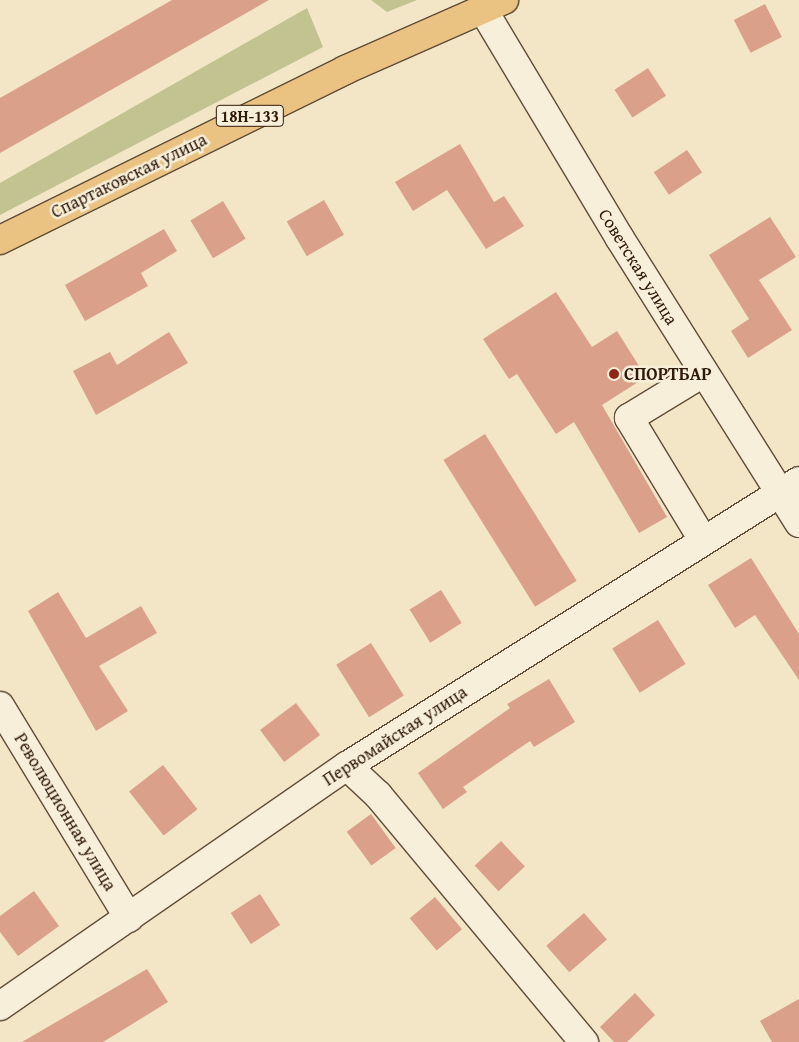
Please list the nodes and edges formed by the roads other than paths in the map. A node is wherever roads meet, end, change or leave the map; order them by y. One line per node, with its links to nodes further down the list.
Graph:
1 (493, 4): 2 (main road, Спартаковская улица / 18Н-133); 3 (street, Советская улица)
2 (0, 240)
3 (703, 373): 4 (street, Советская улица); 6 (street)
4 (789, 486): 5 (street, Советская улица); 6 (street, Первомайская улица)
5 (799, 523)
6 (703, 540): 8 (street, Первомайская улица)
7 (0, 706): 9 (street, Революционная улица)
8 (348, 766): 9 (street, Первомайская улица); 11 (street)
9 (129, 918): 10 (street, Первомайская улица)
10 (0, 1006)
11 (584, 1042)

